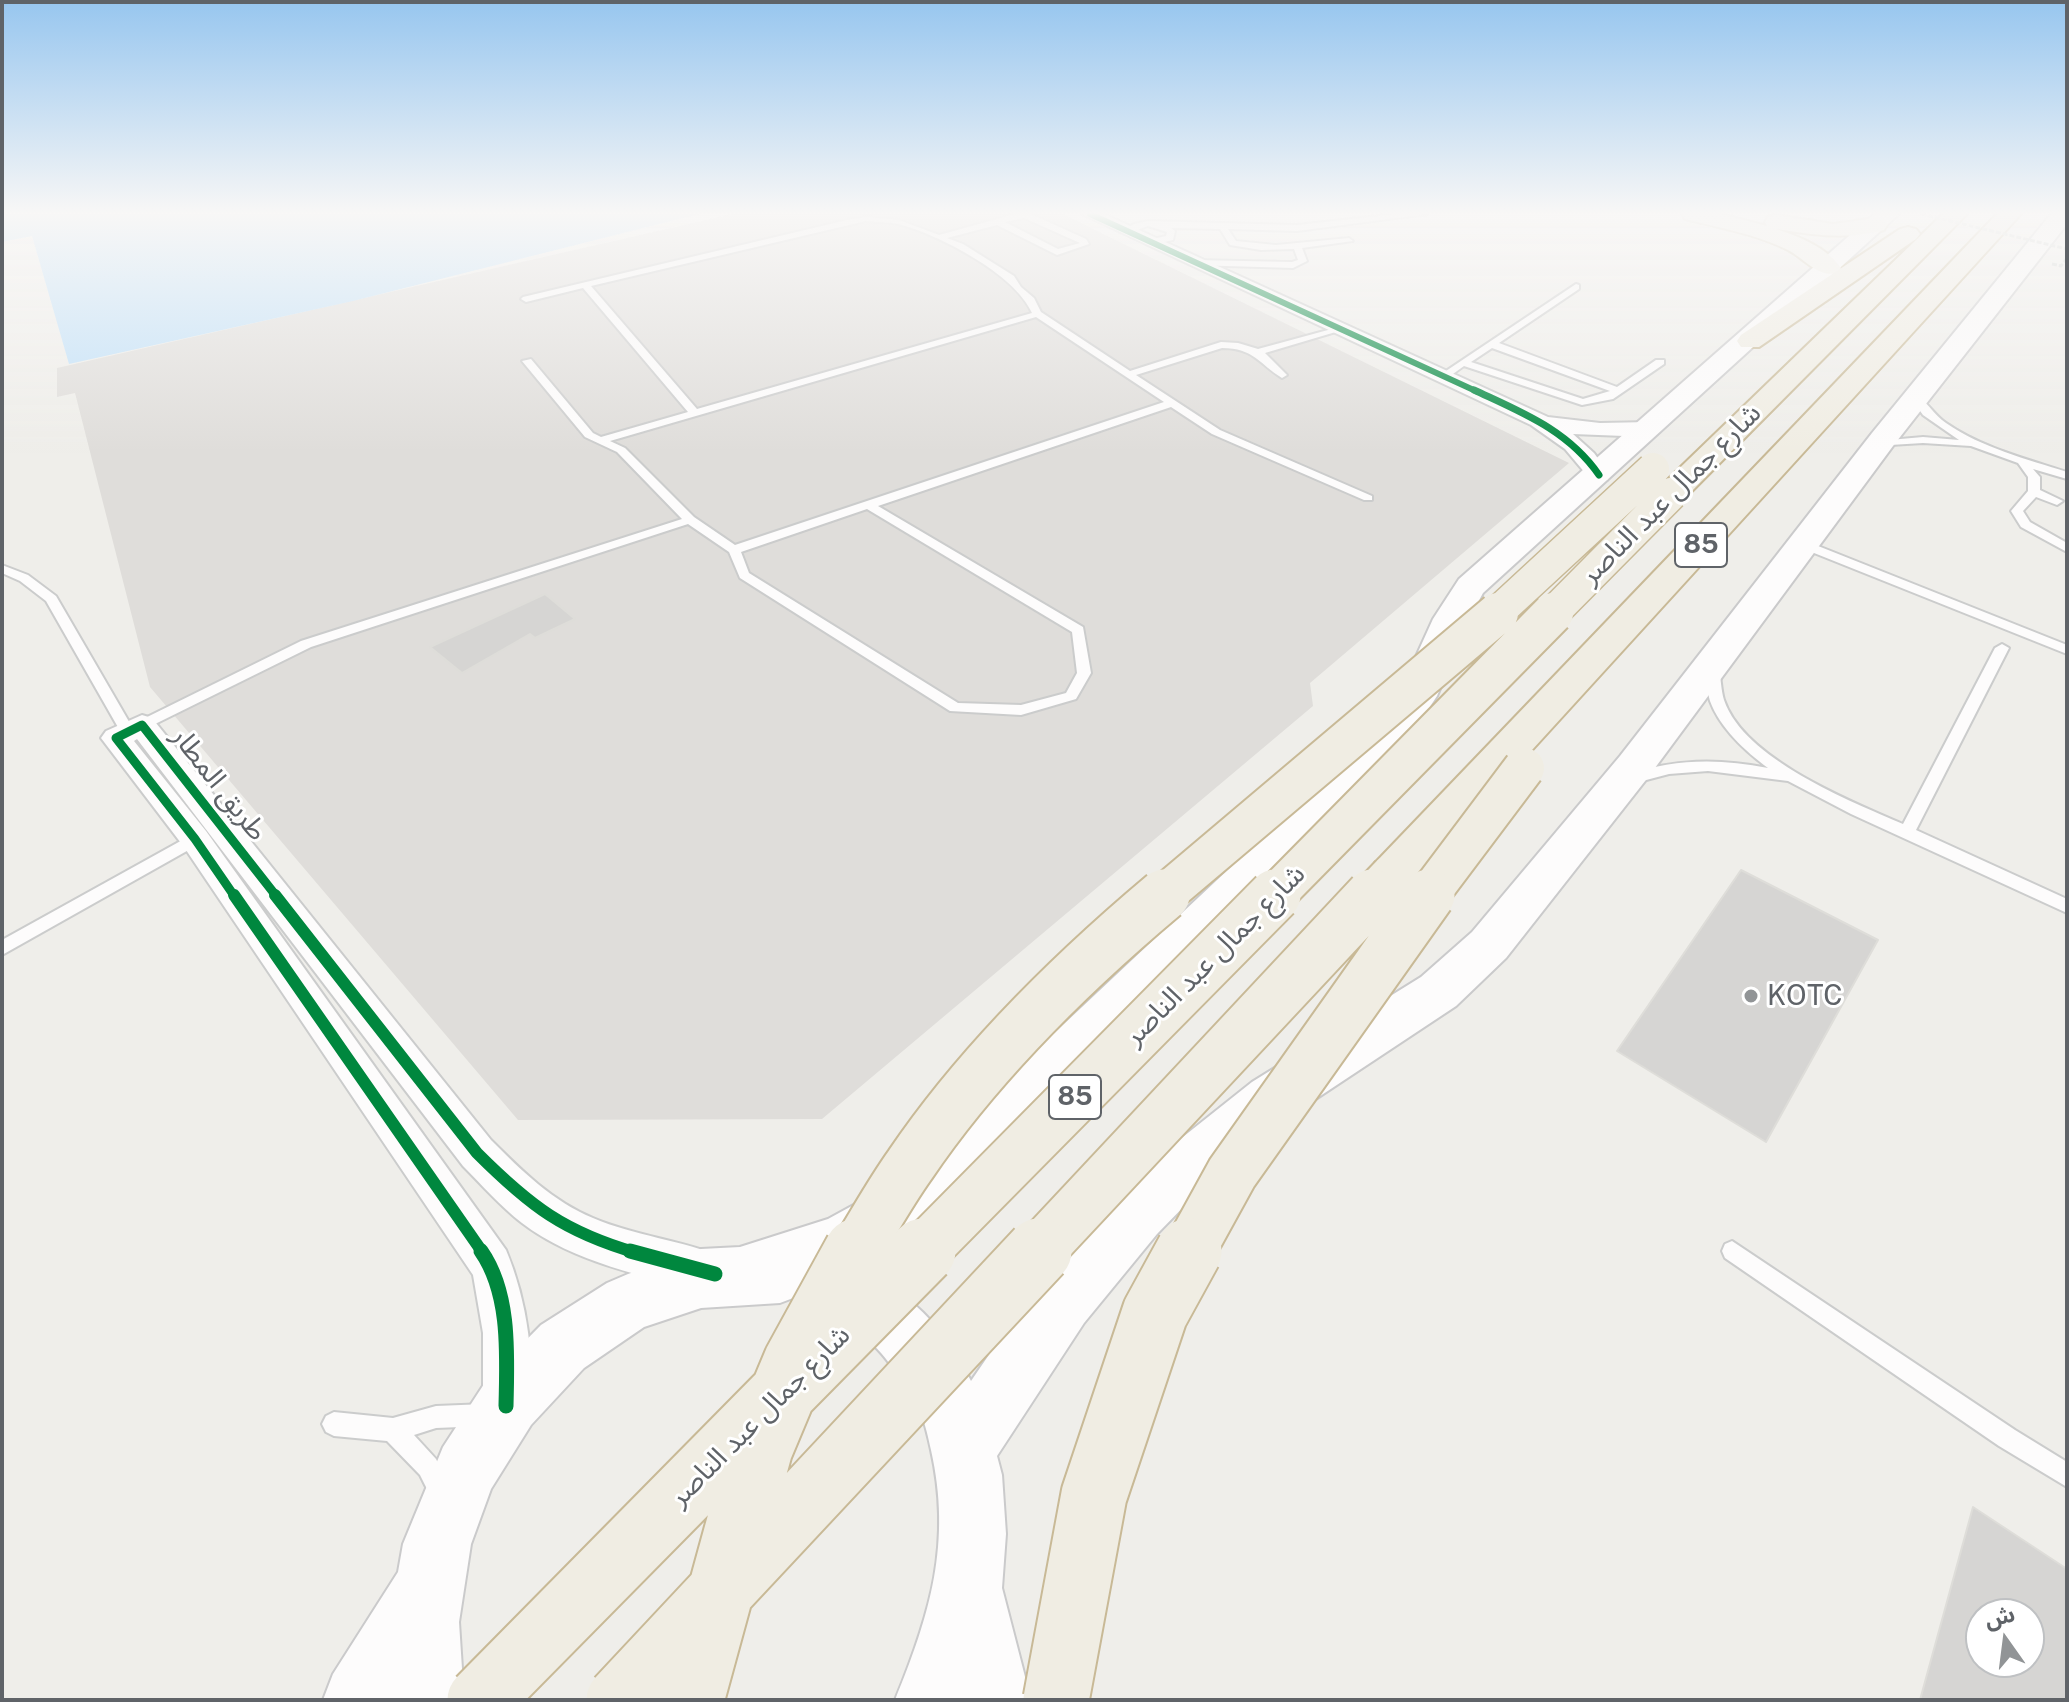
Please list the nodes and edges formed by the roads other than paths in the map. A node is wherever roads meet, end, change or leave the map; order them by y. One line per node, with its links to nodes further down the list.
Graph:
1 (549, 293): 11 (lane)
2 (592, 293): 26 (lane)
3 (1023, 293): 12 (lane)
4 (1260, 293): 13 (street)
5 (1566, 293): 15 (lane)
6 (1801, 293): 14 (main road, شارع جمال عبد الناصر)
7 (1819, 293): 14 (highway)
8 (1874, 293): 32 (highway)
9 (1936, 293): 47 (highway, شارع جمال عبد الناصر / 85)
10 (1999, 293): 24 (main road)
11 (526, 299)
12 (1037, 314): 20 (lane); 26 (lane)
13 (1336, 329): 16 (lane); 22 (street)
14 (1750, 341): 32 (main road, شارع جمال عبد الناصر)
15 (1491, 344): 19 (lane); 23 (lane)
16 (1256, 353): 20 (lane); 21 (lane)
17 (527, 361): 28 (lane)
18 (1660, 362): 23 (lane)
19 (1464, 363): 22 (lane); 23 (lane)
20 (1129, 374): 25 (lane)
21 (1282, 375)
22 (1442, 377): 27 (street)
23 (1619, 391)
24 (1915, 397): 29 (main road); 30 (lane)
25 (1173, 403): 36 (lane); 38 (lane)
26 (695, 413): 28 (lane)
27 (1539, 420): 32 (street); 33 (street)
28 (601, 440): 39 (lane)
29 (1877, 445): 30 (lane); 40 (main road)
30 (1988, 448): 31 (lane)
31 (2020, 459): 34 (lane); 35 (lane)
32 (1658, 463): 33 (main road, شارع جمال عبد الناصر); 67 (highway, شارع جمال عبد الناصر / 85, bridge); 69 (highway, bridge)
33 (1599, 475): 56 (main road, شارع جمال عبد الناصر)
34 (2067, 476)
35 (2034, 492): 37 (lane); 41 (lane)
36 (1368, 498)
37 (2057, 501)
38 (868, 505): 42 (lane); 42 (lane)
39 (690, 520): 42 (lane); 48 (lane)
40 (1803, 544): 45 (lane); 46 (main road)
41 (2067, 548)
42 (734, 550)
43 (2, 569): 48 (lane)
44 (2002, 648): 51 (lane)
45 (2067, 650)
46 (1712, 669): 49 (lane); 50 (main road)
47 (1571, 684): 68 (highway, شارع جمال عبد الناصر / 85, bridge); 72 (highway, bridge)
48 (135, 728): 52 (street, طريق المطار); 56 (street, طريق المطار)
49 (1795, 779): 50 (lane); 51 (lane)
50 (1623, 782): 60 (main road)
51 (1907, 832): 53 (lane)
52 (195, 839): 54 (lane); 57 (street, طريق المطار)
53 (2067, 906)
54 (2, 948)
55 (1732, 1251): 61 (lane)
56 (733, 1273): 57 (main road, شارع جمال عبد الناصر); 60 (main road)
57 (502, 1411): 59 (lane); 62 (main road, شارع جمال عبد الناصر)
58 (334, 1424): 59 (lane)
59 (393, 1430): 62 (lane)
60 (965, 1448): 64 (main road)
61 (2067, 1475)
62 (446, 1515): 63 (main road, شارع جمال عبد الناصر)
63 (428, 1585): 65 (main road); 66 (main road)
64 (969, 1588): 70 (main road); 71 (main road)
65 (359, 1700)
66 (428, 1700)
67 (480, 1700)
68 (619, 1700)
69 (691, 1700)
70 (931, 1700)
71 (995, 1700)
72 (1056, 1700)

